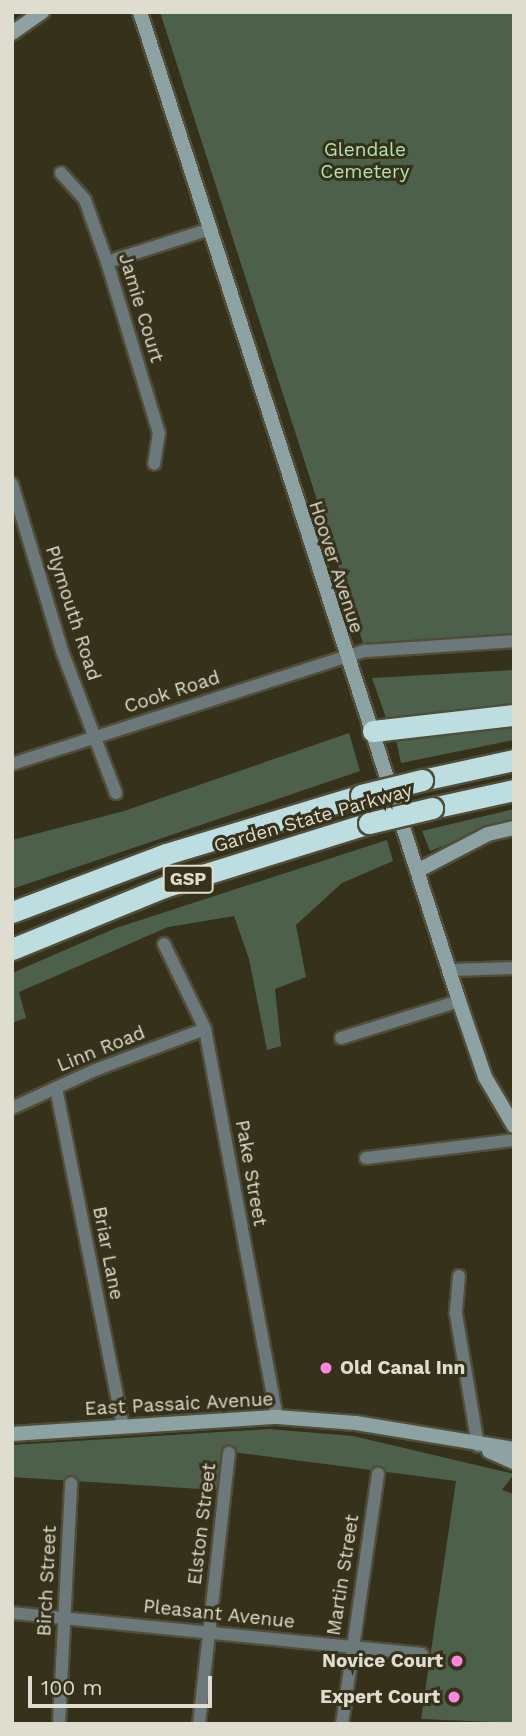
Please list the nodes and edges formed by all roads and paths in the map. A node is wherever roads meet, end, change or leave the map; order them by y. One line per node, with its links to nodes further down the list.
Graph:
1 (42, 12): 3 (street)
2 (140, 12): 5 (street, Hoover Avenue)
3 (12, 33)
4 (61, 173): 6 (street, Jamie Court)
5 (207, 230): 6 (street); 10 (street, Hoover Avenue)
6 (107, 262): 7 (street, Jamie Court)
7 (154, 464)
8 (12, 484): 13 (street, Plymouth Road)
9 (514, 640): 10 (street, Cook Road)
10 (344, 658): 12 (street, Hoover Avenue); 13 (street, Cook Road)
11 (514, 715): 12 (highway)
12 (373, 731): 19 (street, Hoover Avenue)
13 (95, 737): 15 (street, Cook Road); 17 (street, Plymouth Road)
14 (514, 761): 20 (highway, Garden State Parkway / GSP, bridge)
15 (12, 764)
16 (514, 790): 22 (highway, Garden State Parkway / GSP, bridge)
17 (116, 793)
18 (514, 828): 19 (street)
19 (417, 871): 24 (street, Hoover Avenue)
20 (12, 912)
21 (164, 944): 26 (street, Pake Street)
22 (12, 949)
23 (514, 968): 24 (street)
24 (450, 970): 25 (street, Hoover Avenue)
25 (459, 1001): 27 (street); 30 (street, Hoover Avenue)
26 (205, 1029): 28 (street, Linn Road); 34 (street, Pake Street)
27 (341, 1038)
28 (56, 1088): 29 (street, Linn Road); 35 (street, Briar Lane)
29 (12, 1108)
30 (514, 1126)
31 (514, 1140): 32 (street)
32 (366, 1158)
33 (459, 1276): 37 (street)
34 (277, 1417): 35 (street, East Passaic Avenue); 37 (street, East Passaic Avenue)
35 (123, 1426): 36 (street, East Passaic Avenue)
36 (12, 1434)
37 (478, 1446): 38 (street); 40 (street)
38 (514, 1451)
39 (229, 1454): 45 (street, Elston Street)
40 (514, 1462)
41 (378, 1474): 46 (street, Martin Street)
42 (71, 1483): 44 (street, Birch Street)
43 (12, 1613): 44 (street, Pleasant Avenue)
44 (63, 1618): 45 (street, Pleasant Avenue); 48 (street, Birch Street)
45 (209, 1633): 46 (street, Pleasant Avenue); 49 (street, Elston Street)
46 (352, 1647): 47 (street, Pleasant Avenue); 50 (street, Martin Street)
47 (422, 1654)
48 (59, 1724)
49 (199, 1724)
50 (342, 1724)

